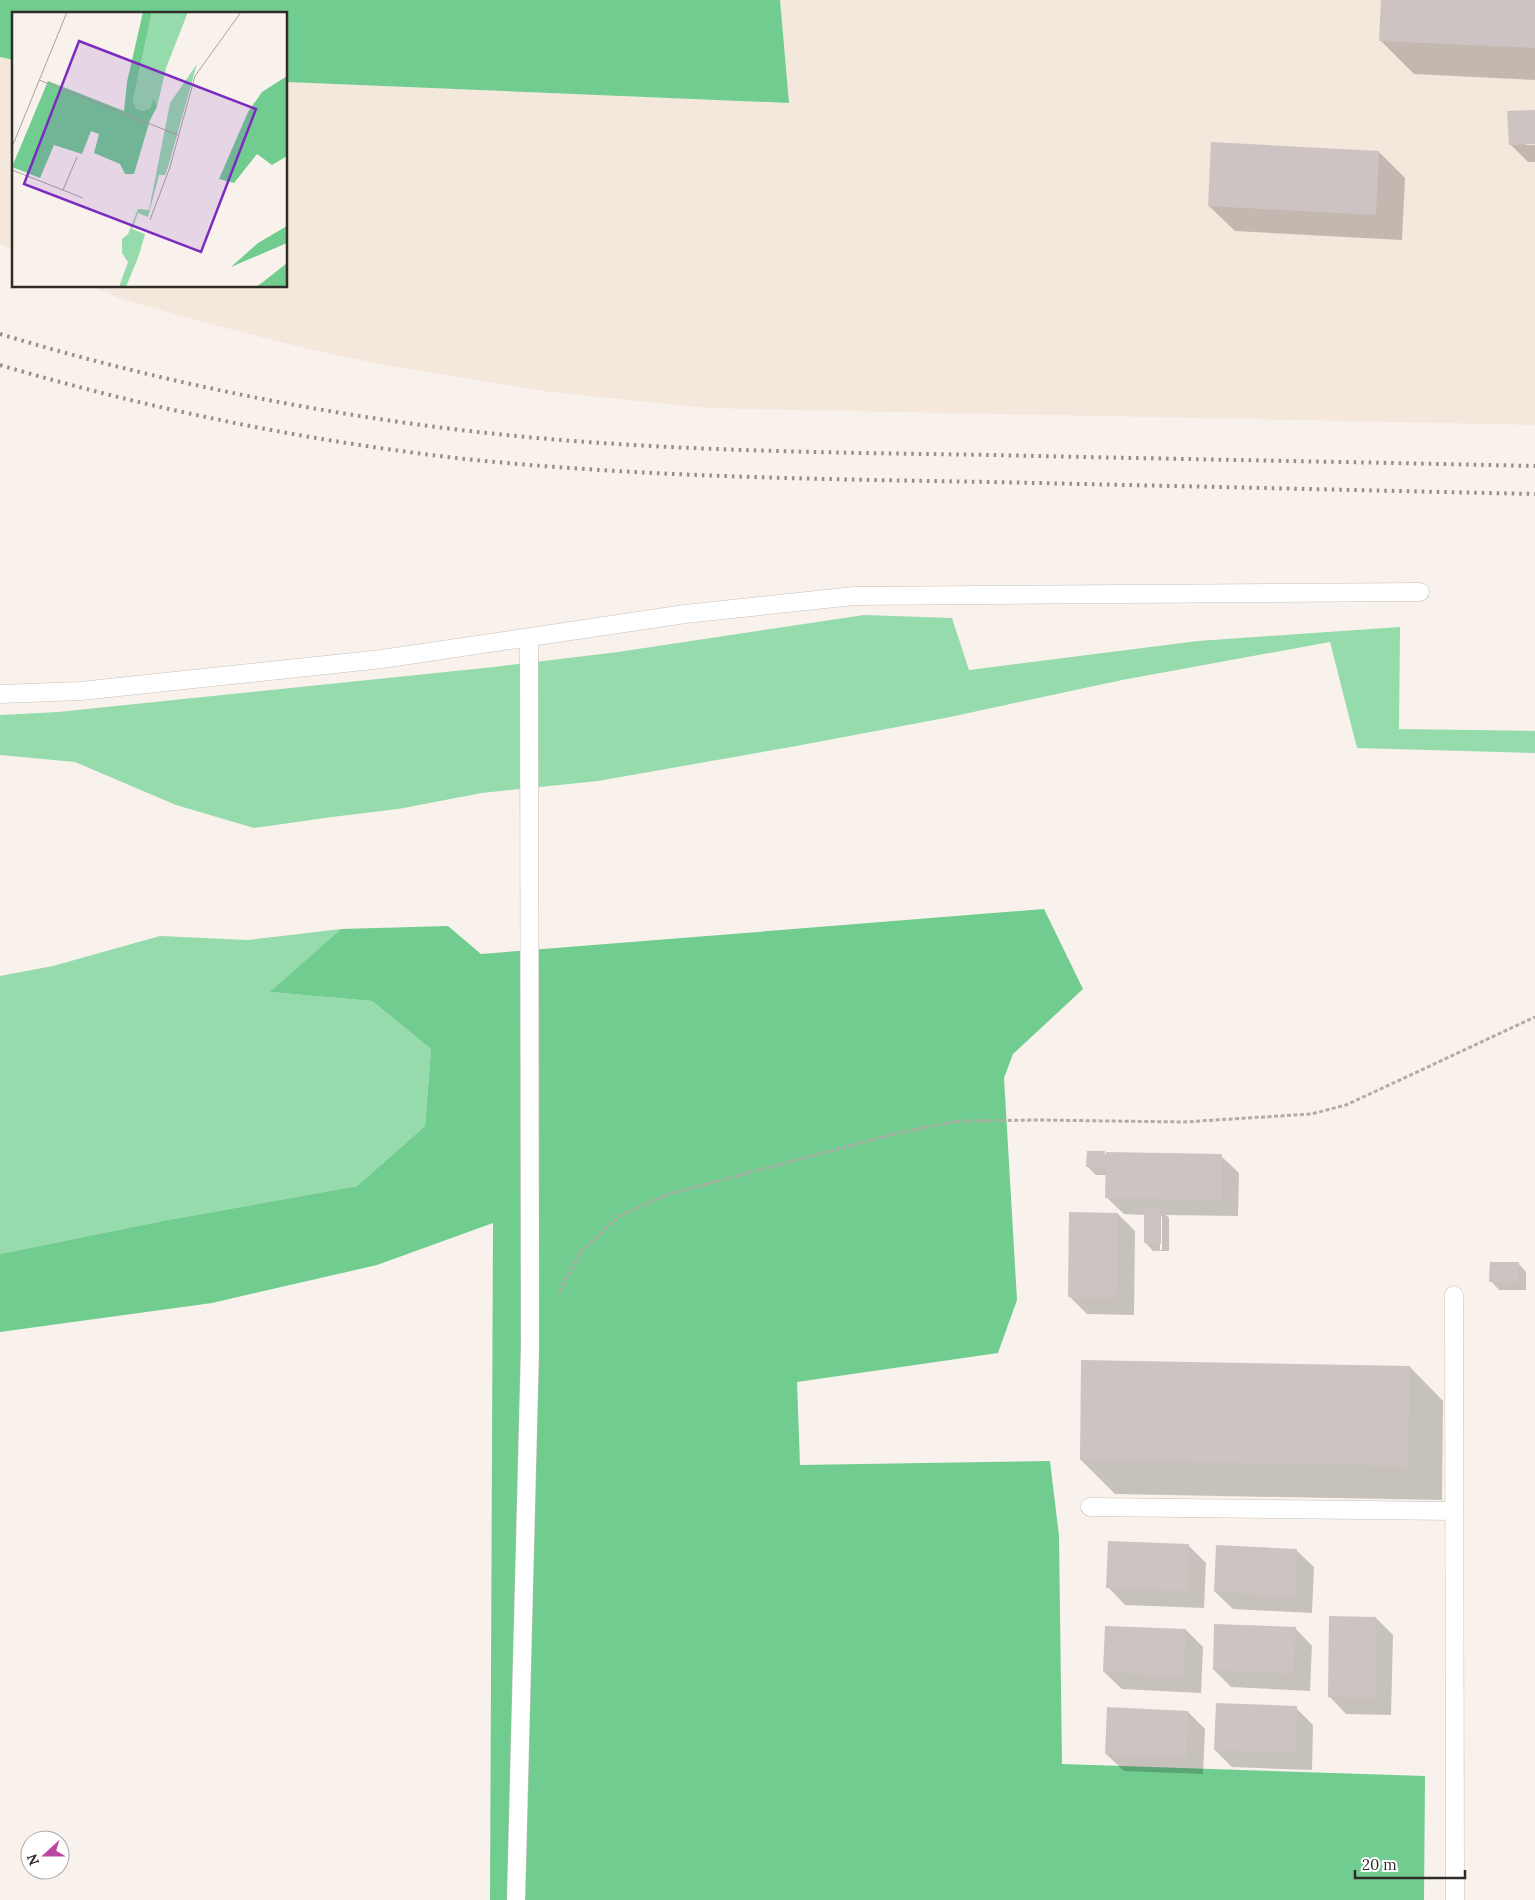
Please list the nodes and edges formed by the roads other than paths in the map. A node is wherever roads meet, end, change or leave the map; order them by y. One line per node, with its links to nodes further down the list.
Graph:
1 (1420, 592): 2 (lane)
2 (529, 638): 3 (lane); 7 (lane)
3 (0, 694)
4 (1454, 1295): 6 (lane)
5 (1090, 1507): 6 (lane)
6 (1454, 1510): 8 (lane)
7 (516, 1900)
8 (1455, 1900)

